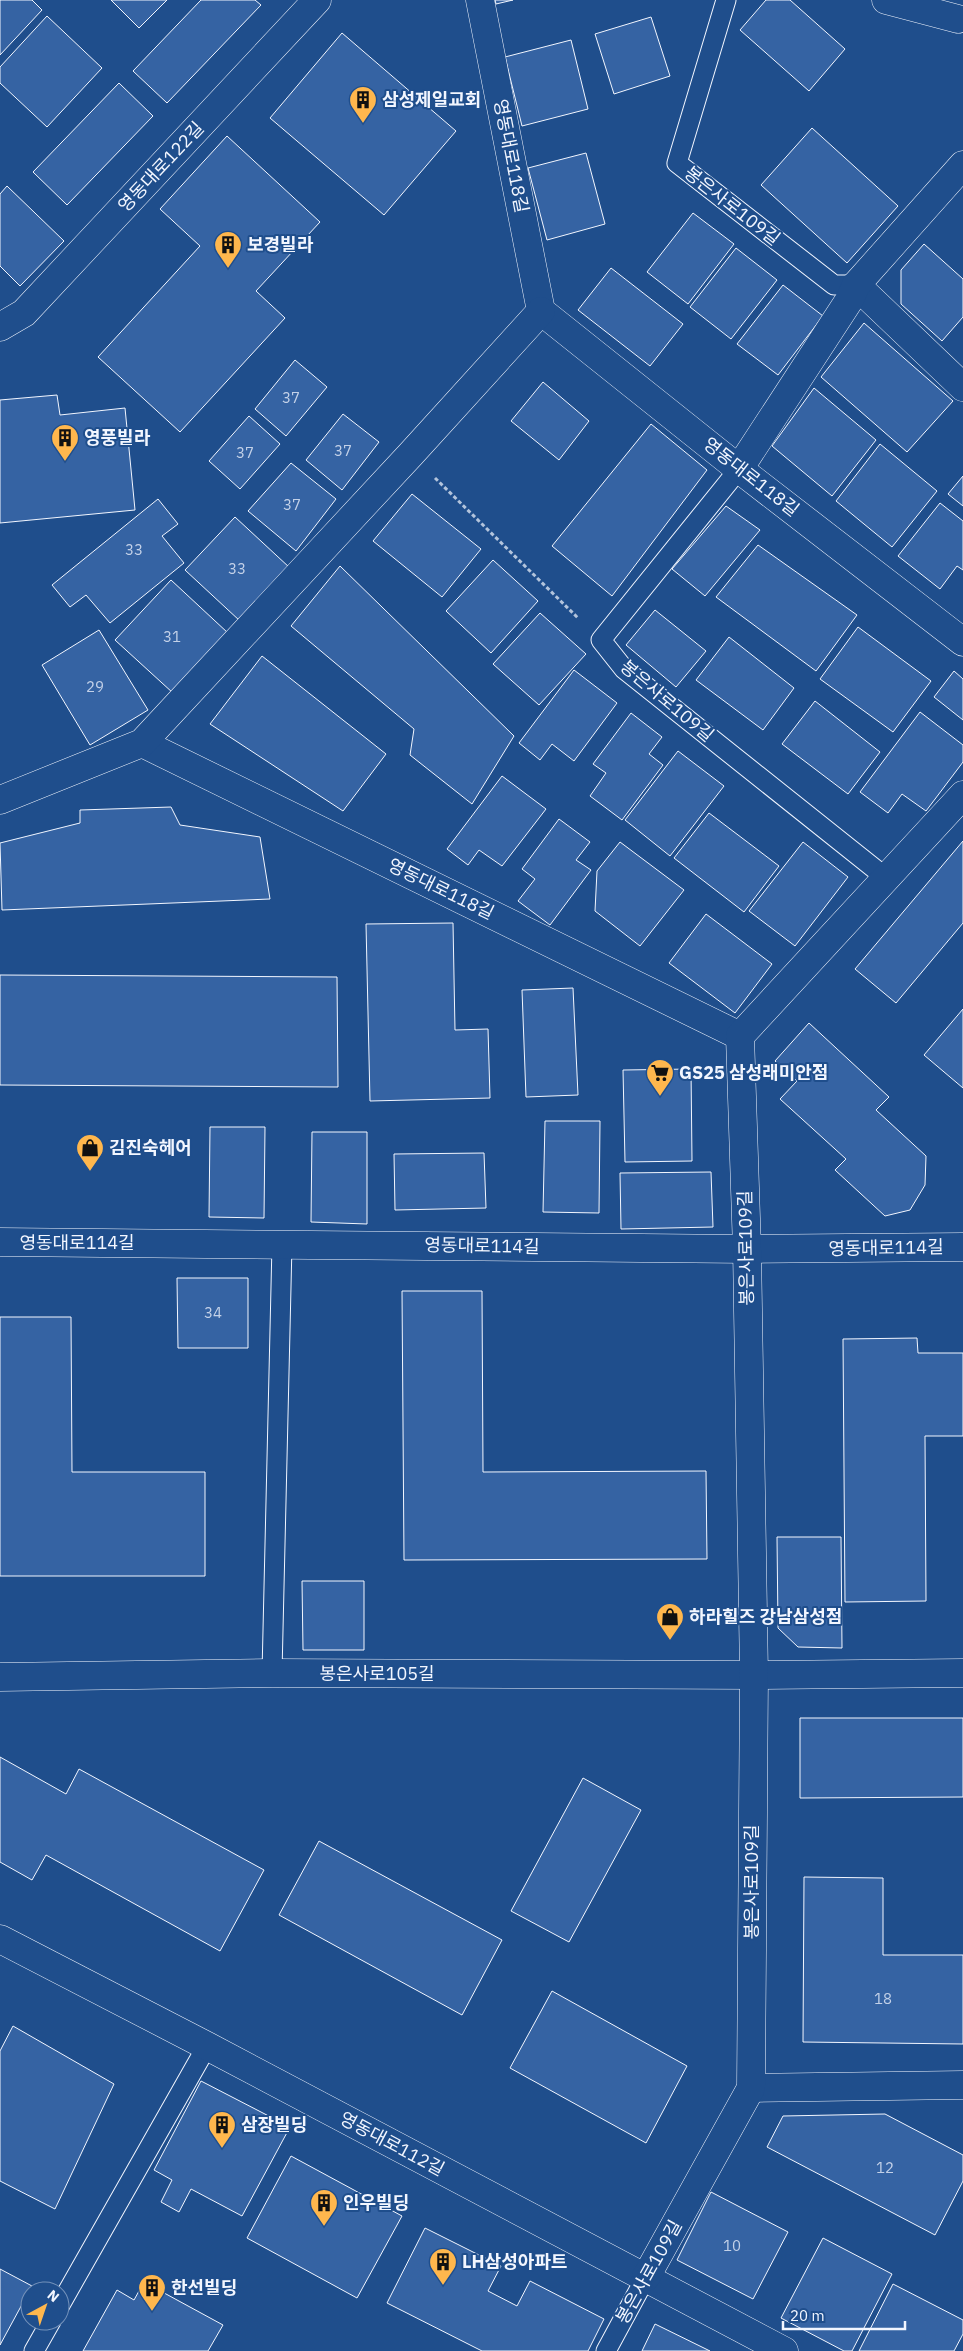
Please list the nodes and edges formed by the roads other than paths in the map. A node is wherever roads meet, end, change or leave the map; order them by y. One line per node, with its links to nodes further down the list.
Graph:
1 (317, 0): 9 (street, 영동대로122길)
2 (480, 0): 8 (street, 영동대로118길)
3 (726, 0): 7 (lane, 봉은사로109길)
4 (886, 0): 5 (street)
5 (959, 18)
6 (963, 165): 7 (street)
7 (856, 285): 10 (street); 11 (street)
8 (541, 311): 11 (street, 영동대로118길); 13 (street)
9 (0, 327)
10 (963, 387)
11 (739, 469): 12 (street, 영동대로118길); 16 (lane, 봉은사로109길)
12 (963, 642)
13 (142, 743): 15 (street); 17 (street, 영동대로118길)
14 (963, 795): 16 (street)
15 (0, 800)
16 (885, 877): 17 (street)
17 (740, 1036): 21 (street, 봉은사로109길)
18 (0, 1242): 19 (street, 영동대로114길)
19 (282, 1244): 21 (street, 영동대로114길); 22 (lane)
20 (963, 1247): 21 (street, 영동대로114길)
21 (747, 1249): 24 (street, 봉은사로109길)
22 (272, 1673): 24 (street, 봉은사로105길); 25 (street, 봉은사로105길)
23 (963, 1673): 24 (street)
24 (754, 1675): 29 (street, 봉은사로109길)
25 (0, 1676)
26 (0, 1939): 27 (street, 영동대로112길)
27 (207, 2046): 30 (street, 영동대로112길); 31 (lane)
28 (963, 2085): 29 (street)
29 (751, 2088): 30 (street, 봉은사로109길)
30 (646, 2277): 34 (lane, 봉은사로109길); 35 (street, 영동대로112길)
31 (70, 2287)
32 (45, 2331): 33 (lane)
33 (34, 2351)
34 (606, 2351)
35 (784, 2351)

